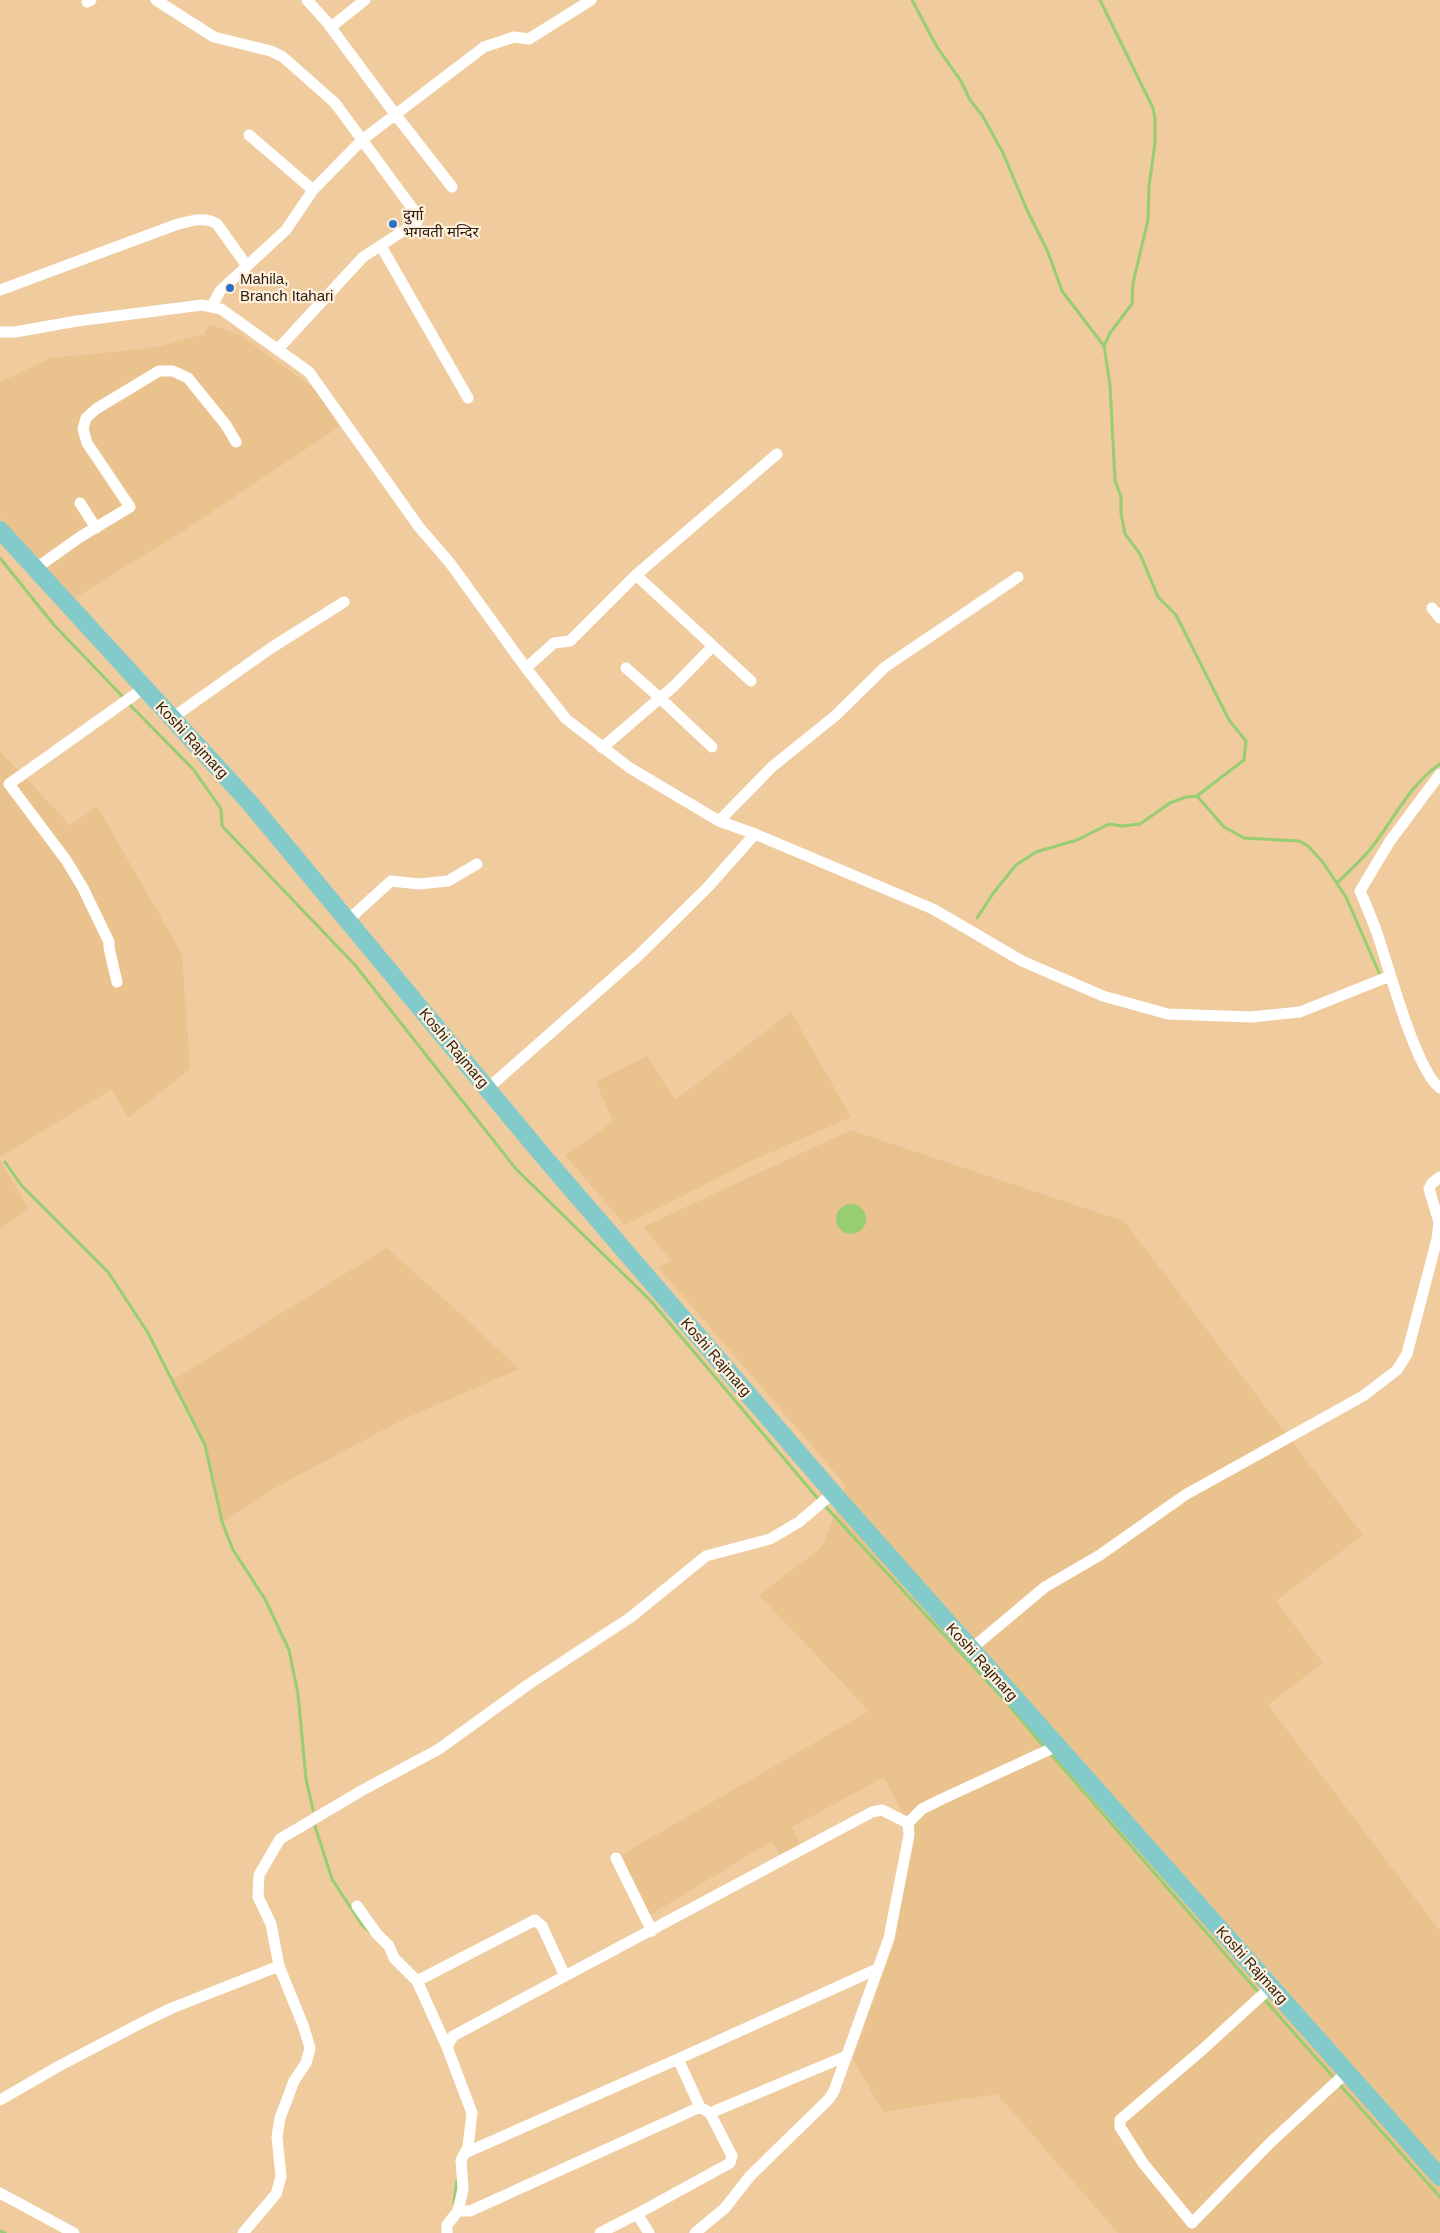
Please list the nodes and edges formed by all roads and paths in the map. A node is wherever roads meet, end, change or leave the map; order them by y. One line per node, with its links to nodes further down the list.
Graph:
1 (156, 0): 8 (street)
2 (307, 0): 5 (street)
3 (365, 0): 5 (street)
4 (591, 0): 6 (street)
5 (330, 27): 6 (street)
6 (394, 114): 8 (street); 9 (street)
7 (249, 135): 10 (street)
8 (362, 140): 10 (street); 11 (street)
9 (452, 187)
10 (312, 190): 12 (street)
11 (380, 246): 16 (street); 17 (street)
12 (247, 266): 13 (street); 14 (street)
13 (0, 290)
14 (212, 306): 15 (street); 16 (street)
15 (0, 332)
16 (278, 349): 30 (street)
17 (468, 398)
18 (236, 442): 21 (street)
19 (777, 454): 24 (street)
20 (80, 503): 21 (street)
21 (96, 528): 23 (street)
22 (0, 530): 23 (main road, Koshi Rajmarg)
23 (35, 569): 33 (main road, Koshi Rajmarg)
24 (636, 576): 29 (street); 30 (street)
25 (1018, 577): 39 (street)
26 (344, 602): 35 (street)
27 (1432, 608): 28 (street)
28 (1440, 618)
29 (713, 646): 32 (street); 34 (street)
30 (526, 668): 37 (street)
31 (626, 668): 34 (street)
32 (751, 681)
33 (144, 688): 35 (main road, Koshi Rajmarg); 44 (street)
34 (660, 698): 36 (street); 37 (street)
35 (172, 718): 42 (main road, Koshi Rajmarg)
36 (712, 747)
37 (602, 748): 39 (street)
38 (1440, 774): 43 (street)
39 (719, 821): 40 (street)
40 (755, 834): 43 (street); 46 (street)
41 (477, 864): 42 (street)
42 (348, 920): 46 (main road, Koshi Rajmarg)
43 (1390, 976): 45 (street)
44 (117, 982)
45 (1440, 1088)
46 (487, 1089): 48 (main road, Koshi Rajmarg)
47 (1440, 1177): 49 (street)
48 (830, 1496): 49 (main road, Koshi Rajmarg); 55 (street)
49 (971, 1649): 50 (main road, Koshi Rajmarg)
50 (1057, 1746): 51 (street); 59 (main road, Koshi Rajmarg)
51 (908, 1823): 54 (street); 56 (street)
52 (616, 1858): 54 (street)
53 (357, 1906): 58 (street)
54 (652, 1931): 57 (street)
55 (279, 1966): 64 (street); 73 (street)
56 (877, 1969): 61 (street); 62 (street)
57 (565, 1976): 58 (street); 60 (street)
58 (417, 1981): 60 (street)
59 (1271, 1987): 63 (main road, Koshi Rajmarg); 63 (street)
60 (447, 2047): 67 (street)
61 (844, 2058): 66 (street); 77 (street)
62 (678, 2059): 65 (street); 67 (street)
63 (1347, 2072): 68 (main road, Koshi Rajmarg)
64 (0, 2100)
65 (700, 2107): 66 (street); 70 (street)
66 (710, 2113): 71 (street)
67 (465, 2153): 70 (street)
68 (1440, 2177)
69 (0, 2193): 72 (street)
70 (458, 2211): 74 (street)
71 (637, 2214): 75 (street); 76 (street)
72 (74, 2233)
73 (243, 2233)
74 (447, 2233)
75 (600, 2233)
76 (649, 2233)
77 (695, 2233)

